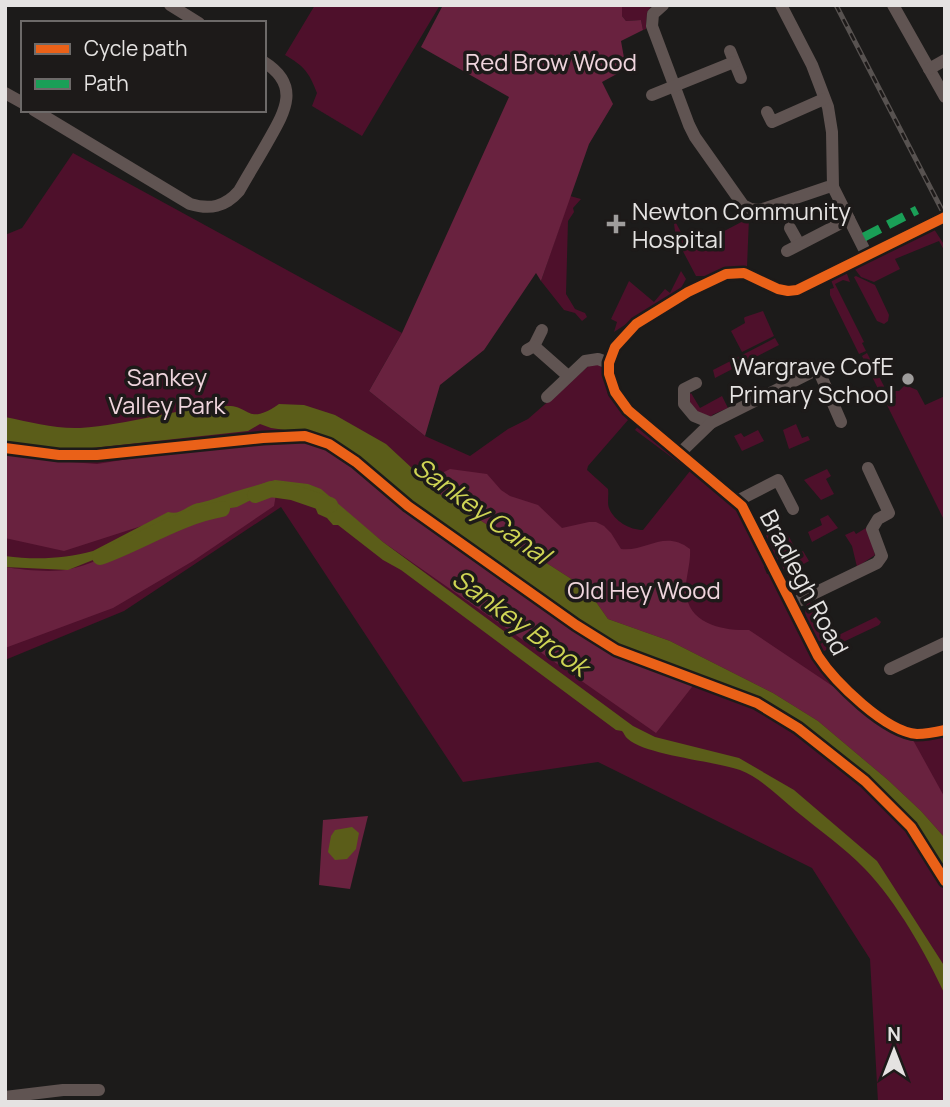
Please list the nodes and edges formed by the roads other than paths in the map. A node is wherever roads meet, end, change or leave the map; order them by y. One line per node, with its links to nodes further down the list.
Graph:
1 (170, 5): 5 (street)
2 (663, 5): 10 (street)
3 (782, 5): 14 (street)
4 (893, 5): 8 (street)
5 (196, 21)
6 (945, 60): 8 (street)
7 (266, 64): 16 (street)
8 (929, 69): 13 (street)
9 (741, 78): 10 (street)
10 (673, 85): 12 (street); 18 (street)
11 (5, 93): 15 (street)
12 (652, 95)
13 (945, 97)
14 (824, 99): 17 (street); 18 (street)
15 (21, 102)
16 (37, 112)
17 (767, 112)
18 (833, 187): 20 (street)
19 (943, 218): 22 (street)
20 (849, 219): 21 (street); 22 (street)
21 (790, 229)
22 (867, 255): 24 (street)
23 (542, 330): 25 (street)
24 (609, 363): 25 (street); 30 (street, Bradlegh Road)
25 (568, 376): 27 (street)
26 (696, 383): 29 (street)
27 (547, 397)
28 (841, 422): 29 (street)
29 (711, 423): 30 (street)
30 (680, 453): 32 (street, Bradlegh Road)
31 (868, 468): 34 (street)
32 (737, 501): 33 (street); 34 (street, Bradlegh Road)
33 (793, 509)
34 (792, 604): 37 (street, Bradlegh Road)
35 (945, 643): 36 (street)
36 (890, 669)
37 (945, 730)
38 (99, 1090): 39 (street)
39 (5, 1097)

